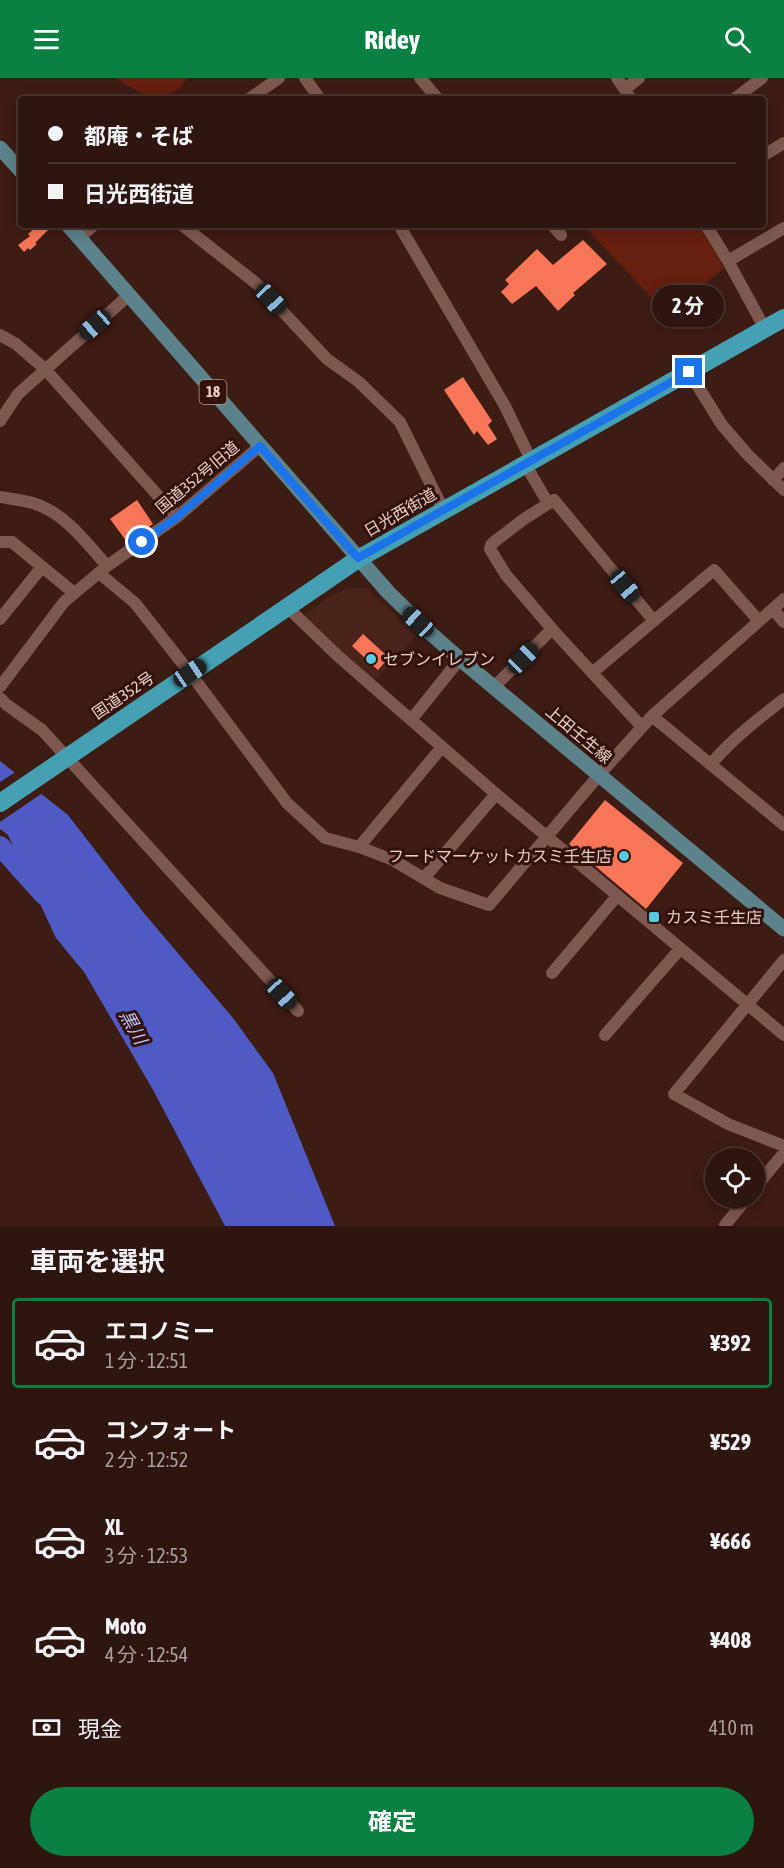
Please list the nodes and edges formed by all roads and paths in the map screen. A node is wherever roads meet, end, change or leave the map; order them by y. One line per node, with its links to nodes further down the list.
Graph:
1 (279, 78): 8 (street)
2 (305, 78): 9 (street)
3 (420, 78): 10 (street)
4 (617, 78): 7 (street)
5 (639, 78): 7 (street)
6 (762, 78): 11 (street)
7 (628, 94)
8 (253, 96)
9 (318, 96)
10 (435, 96)
11 (738, 96)
12 (784, 143): 14 (street)
13 (0, 148): 15 (main road)
14 (766, 154)
15 (18, 168)
16 (71, 228): 24 (main road, 日光西街道 / 18)
17 (91, 228): 24 (street)
18 (186, 228): 40 (street)
19 (401, 228): 34 (street)
20 (555, 228): 23 (street)
21 (708, 228): 25 (street)
22 (784, 228): 25 (street)
23 (561, 235)
24 (79, 238): 26 (main road, 日光西街道 / 18)
25 (728, 261): 28 (street)
26 (129, 296): 30 (street); 33 (main road, 日光西街道 / 18)
27 (784, 318): 28 (highway, 日光西街道)
28 (765, 329): 31 (highway, 日光西街道)
29 (0, 335): 30 (street)
30 (45, 369): 32 (street); 41 (street)
31 (689, 372): 34 (highway, 日光西街道); 36 (street)
32 (0, 421)
33 (260, 446): 41 (street, 国道352号旧道); 43 (main road, 日光西街道 / 18)
34 (528, 462): 39 (street); 40 (highway, 日光西街道)
35 (784, 468): 36 (street)
36 (773, 480): 37 (street)
37 (784, 490)
38 (0, 497): 45 (street)
39 (548, 503): 51 (street); 54 (street)
40 (443, 509): 43 (highway, 日光西街道)
41 (177, 517): 45 (street, 国道352号旧道)
42 (0, 542): 44 (street)
43 (358, 558): 48 (highway, 国道352号); 55 (main road, 上田壬生線)
44 (42, 567): 46 (street); 50 (street)
45 (103, 569): 46 (street, 国道352号旧道); 56 (street)
46 (74, 593): 58 (street, 国道352号旧道)
47 (784, 599): 49 (street)
48 (287, 607): 56 (highway, 国道352号); 63 (street)
49 (773, 609): 52 (street); 53 (street)
50 (0, 619)
51 (654, 621): 52 (street); 57 (street)
52 (759, 621): 62 (street)
53 (784, 622)
54 (552, 629): 57 (street); 59 (street)
55 (460, 659): 59 (main road, 上田壬生線); 63 (street)
56 (190, 673): 66 (highway, 国道352号); 73 (street)
57 (592, 673): 64 (street)
58 (1, 685)
59 (494, 687): 68 (main road, 上田壬生線)
60 (0, 699): 66 (street)
61 (784, 699): 67 (street)
62 (652, 716): 64 (street); 67 (street)
63 (411, 720): 65 (street)
64 (642, 727): 68 (street)
65 (442, 747): 69 (street); 73 (street)
66 (61, 761): 70 (highway, 国道352号); 81 (street)
67 (711, 764): 71 (street)
68 (599, 775): 72 (street); 76 (main road, 上田壬生線)
69 (496, 794): 72 (street); 74 (street)
70 (0, 803)
71 (784, 825)
72 (546, 837): 74 (street); 75 (street)
73 (359, 848): 74 (street)
74 (424, 878)
75 (616, 896): 77 (street); 79 (street)
76 (784, 929)
77 (680, 949): 80 (street); 82 (street)
78 (784, 960): 80 (street)
79 (552, 973)
80 (746, 1005): 83 (street); 84 (street)
81 (298, 1011)
82 (605, 1035)
83 (784, 1035)
84 (784, 1146)
85 (784, 1153): 86 (street)
86 (765, 1176)
87 (739, 1208): 88 (street)
88 (725, 1225)

